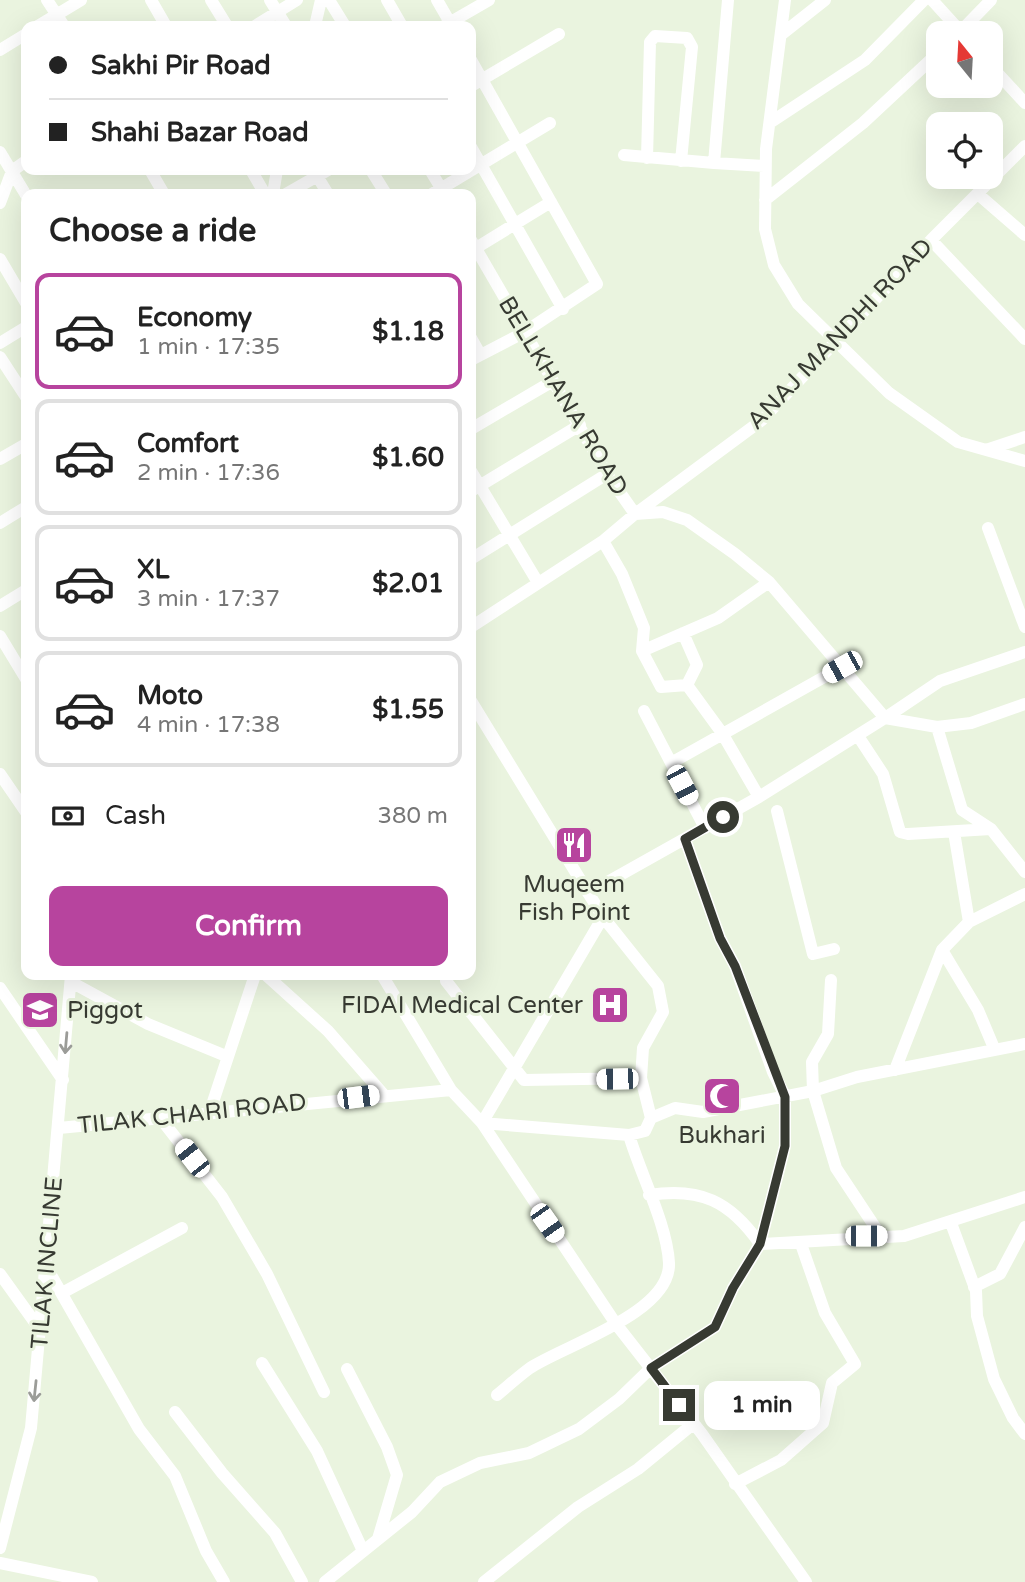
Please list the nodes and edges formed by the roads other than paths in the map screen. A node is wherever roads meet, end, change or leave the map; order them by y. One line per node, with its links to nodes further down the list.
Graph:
1 (47, 0): 19 (street)
2 (81, 0): 19 (street)
3 (151, 0): 20 (street)
4 (211, 0): 21 (street)
5 (270, 0): 18 (street)
6 (298, 0): 18 (street)
7 (321, 0): 24 (street)
8 (329, 0): 25 (street)
9 (387, 0): 26 (street)
10 (437, 0): 27 (street)
11 (729, 0): 48 (street)
12 (785, 0): 32 (street)
13 (825, 0): 32 (street)
14 (924, 0): 39 (street)
15 (932, 0): 29 (street)
16 (991, 0): 30 (street)
17 (485, 1): 28 (street)
18 (277, 12): 22 (street); 23 (street)
19 (60, 21)
20 (163, 21)
21 (224, 21)
22 (263, 21)
23 (283, 21)
24 (316, 21)
25 (342, 21)
26 (398, 21)
27 (447, 21)
28 (455, 21)
29 (950, 21)
30 (972, 21)
31 (559, 34): 37 (street)
32 (782, 34): 39 (street)
33 (21, 37): 34 (street)
34 (0, 50)
35 (926, 64): 60 (street)
36 (1003, 79): 38 (street)
37 (476, 82): 41 (street)
38 (1025, 103)
39 (771, 122): 51 (street)
40 (550, 123): 41 (street)
41 (518, 142): 50 (street); 61 (street)
42 (1025, 146): 59 (street, ANAJ MANDHI ROAD)
43 (0, 152): 53 (street)
44 (624, 155): 46 (street)
45 (476, 156): 50 (street)
46 (647, 158): 47 (street); 47 (street)
47 (681, 161): 48 (street)
48 (714, 163): 51 (street)
49 (21, 165): 53 (street)
50 (481, 165): 52 (street); 63 (street)
51 (765, 166): 60 (street)
52 (476, 168)
53 (12, 171): 56 (street); 62 (street)
54 (314, 175): 57 (street)
55 (466, 175): 58 (street)
56 (22, 189)
57 (294, 189)
58 (445, 189)
59 (979, 195): 64 (street); 65 (street, ANAJ MANDHI ROAD)
60 (765, 200): 74 (street)
61 (551, 202): 63 (street); 70 (street)
62 (0, 203)
63 (515, 224): 66 (street); 70 (street)
64 (1025, 235)
65 (931, 240): 73 (street); 74 (street, ANAJ MANDHI ROAD)
66 (476, 244)
67 (476, 253): 72 (street, BELLKHANA ROAD)
68 (0, 259): 69 (street)
69 (21, 295)
70 (563, 309): 72 (street)
71 (21, 330): 75 (street)
72 (523, 333): 77 (street); 80 (street, BELLKHANA ROAD)
73 (1025, 339)
74 (834, 342): 86 (street); 93 (street, ANAJ MANDHI ROAD)
75 (0, 343)
76 (0, 357): 79 (street)
77 (476, 357)
78 (21, 374): 79 (street)
79 (14, 379): 81 (street)
80 (553, 381): 82 (street, BELLKHANA ROAD); 83 (street)
81 (21, 390)
82 (580, 425): 89 (street, BELLKHANA ROAD); 90 (street)
83 (476, 426)
84 (1025, 437): 86 (street)
85 (21, 447): 87 (street)
86 (985, 450): 88 (street)
87 (0, 459)
88 (1025, 461)
89 (607, 474): 93 (street, BELLKHANA ROAD); 96 (street)
90 (476, 488)
91 (476, 490): 96 (street)
92 (21, 510): 94 (street)
93 (635, 514): 97 (street, ANAJ MANDHI ROAD); 100 (street)
94 (0, 523)
95 (988, 528): 104 (street)
96 (509, 535): 98 (street); 99 (street)
97 (603, 541): 99 (street, ANAJ MANDHI ROAD); 108 (street)
98 (476, 556)
99 (537, 581): 103 (street, ANAJ MANDHI ROAD)
100 (769, 582): 105 (street); 110 (street)
101 (21, 593): 102 (street)
102 (0, 606)
103 (476, 624)
104 (1025, 627)
105 (683, 633): 108 (street); 112 (street)
106 (0, 636): 107 (street)
107 (4, 651): 111 (street)
108 (642, 651): 112 (street)
109 (1025, 652): 116 (street)
110 (842, 667): 116 (street); 118 (street)
111 (21, 673)
112 (687, 685): 118 (street)
113 (1025, 704): 117 (street)
114 (476, 709): 130 (street)
115 (644, 711): 120 (street)
116 (885, 718): 117 (street); 119 (street)
117 (937, 727): 126 (street)
118 (722, 733): 120 (street); 122 (street)
119 (858, 736): 122 (street); 127 (street)
120 (671, 763): 125 (street)
121 (0, 774): 123 (street)
122 (759, 797): 125 (street)
123 (21, 805)
124 (778, 811): 134 (street)
125 (705, 828): 128 (street)
126 (991, 829): 127 (street); 129 (street)
127 (954, 832): 133 (street)
128 (685, 839): 130 (street); 154 (street)
129 (1025, 872)
130 (588, 893): 132 (street)
131 (1025, 894): 133 (street)
132 (603, 917): 147 (street); 149 (street)
133 (969, 922): 135 (street)
134 (834, 948)
135 (942, 950): 145 (street); 148 (street)
136 (71, 980): 150 (street, TILAK INCLINE, one-way to 150)
137 (74, 980): 146 (street)
138 (252, 980): 146 (street)
139 (272, 980): 153 (street)
140 (385, 980): 151 (street)
141 (446, 980): 147 (street)
142 (831, 980): 152 (street)
143 (0, 988): 150 (street)
144 (1025, 1044): 145 (street)
145 (994, 1048): 148 (street)
146 (226, 1056): 155 (street)
147 (515, 1068): 149 (street); 158 (street)
148 (895, 1070): 152 (street)
149 (641, 1078): 156 (street)
150 (62, 1080): 159 (street, TILAK INCLINE)
151 (451, 1090): 153 (street, TILAK CHARI ROAD); 158 (street)
152 (813, 1091): 154 (street); 166 (street)
153 (383, 1094): 155 (street, TILAK CHARI ROAD)
154 (785, 1097): 156 (street); 167 (street)
155 (209, 1114): 157 (street, TILAK CHARI ROAD)
156 (651, 1118): 160 (street)
157 (161, 1119): 159 (street, TILAK CHARI ROAD); 178 (street)
158 (482, 1123): 160 (street); 173 (street)
159 (59, 1128): 169 (street, TILAK INCLINE)
160 (629, 1135): 161 (street)
161 (649, 1195): 167 (street); 173 (street)
162 (1025, 1197): 163 (street)
163 (951, 1223): 166 (street); 171 (street)
164 (1025, 1227): 171 (street)
165 (182, 1228): 172 (street)
166 (881, 1236): 168 (street)
167 (760, 1244): 168 (street); 176 (street)
168 (801, 1244): 183 (street)
169 (47, 1268): 172 (street); 174 (street, TILAK INCLINE)
170 (0, 1275): 174 (street)
171 (974, 1287): 182 (street)
172 (62, 1293): 190 (street)
173 (616, 1324): 176 (street); 179 (street)
174 (41, 1331): 184 (street, TILAK INCLINE, one-way to 184)
175 (262, 1363): 187 (street)
176 (651, 1368): 181 (street); 185 (street)
177 (348, 1369): 185 (street)
178 (324, 1392)
179 (497, 1395)
180 (175, 1412): 191 (street)
181 (693, 1424): 183 (street); 193 (street)
182 (1025, 1434)
183 (735, 1484): 194 (street)
184 (5, 1505): 186 (street, TILAK INCLINE)
185 (378, 1539): 187 (street)
186 (0, 1548)
187 (363, 1551): 192 (street)
188 (0, 1563): 189 (street)
189 (92, 1582)
190 (224, 1582)
191 (302, 1582)
192 (325, 1582)
193 (484, 1582)
194 (806, 1582)

